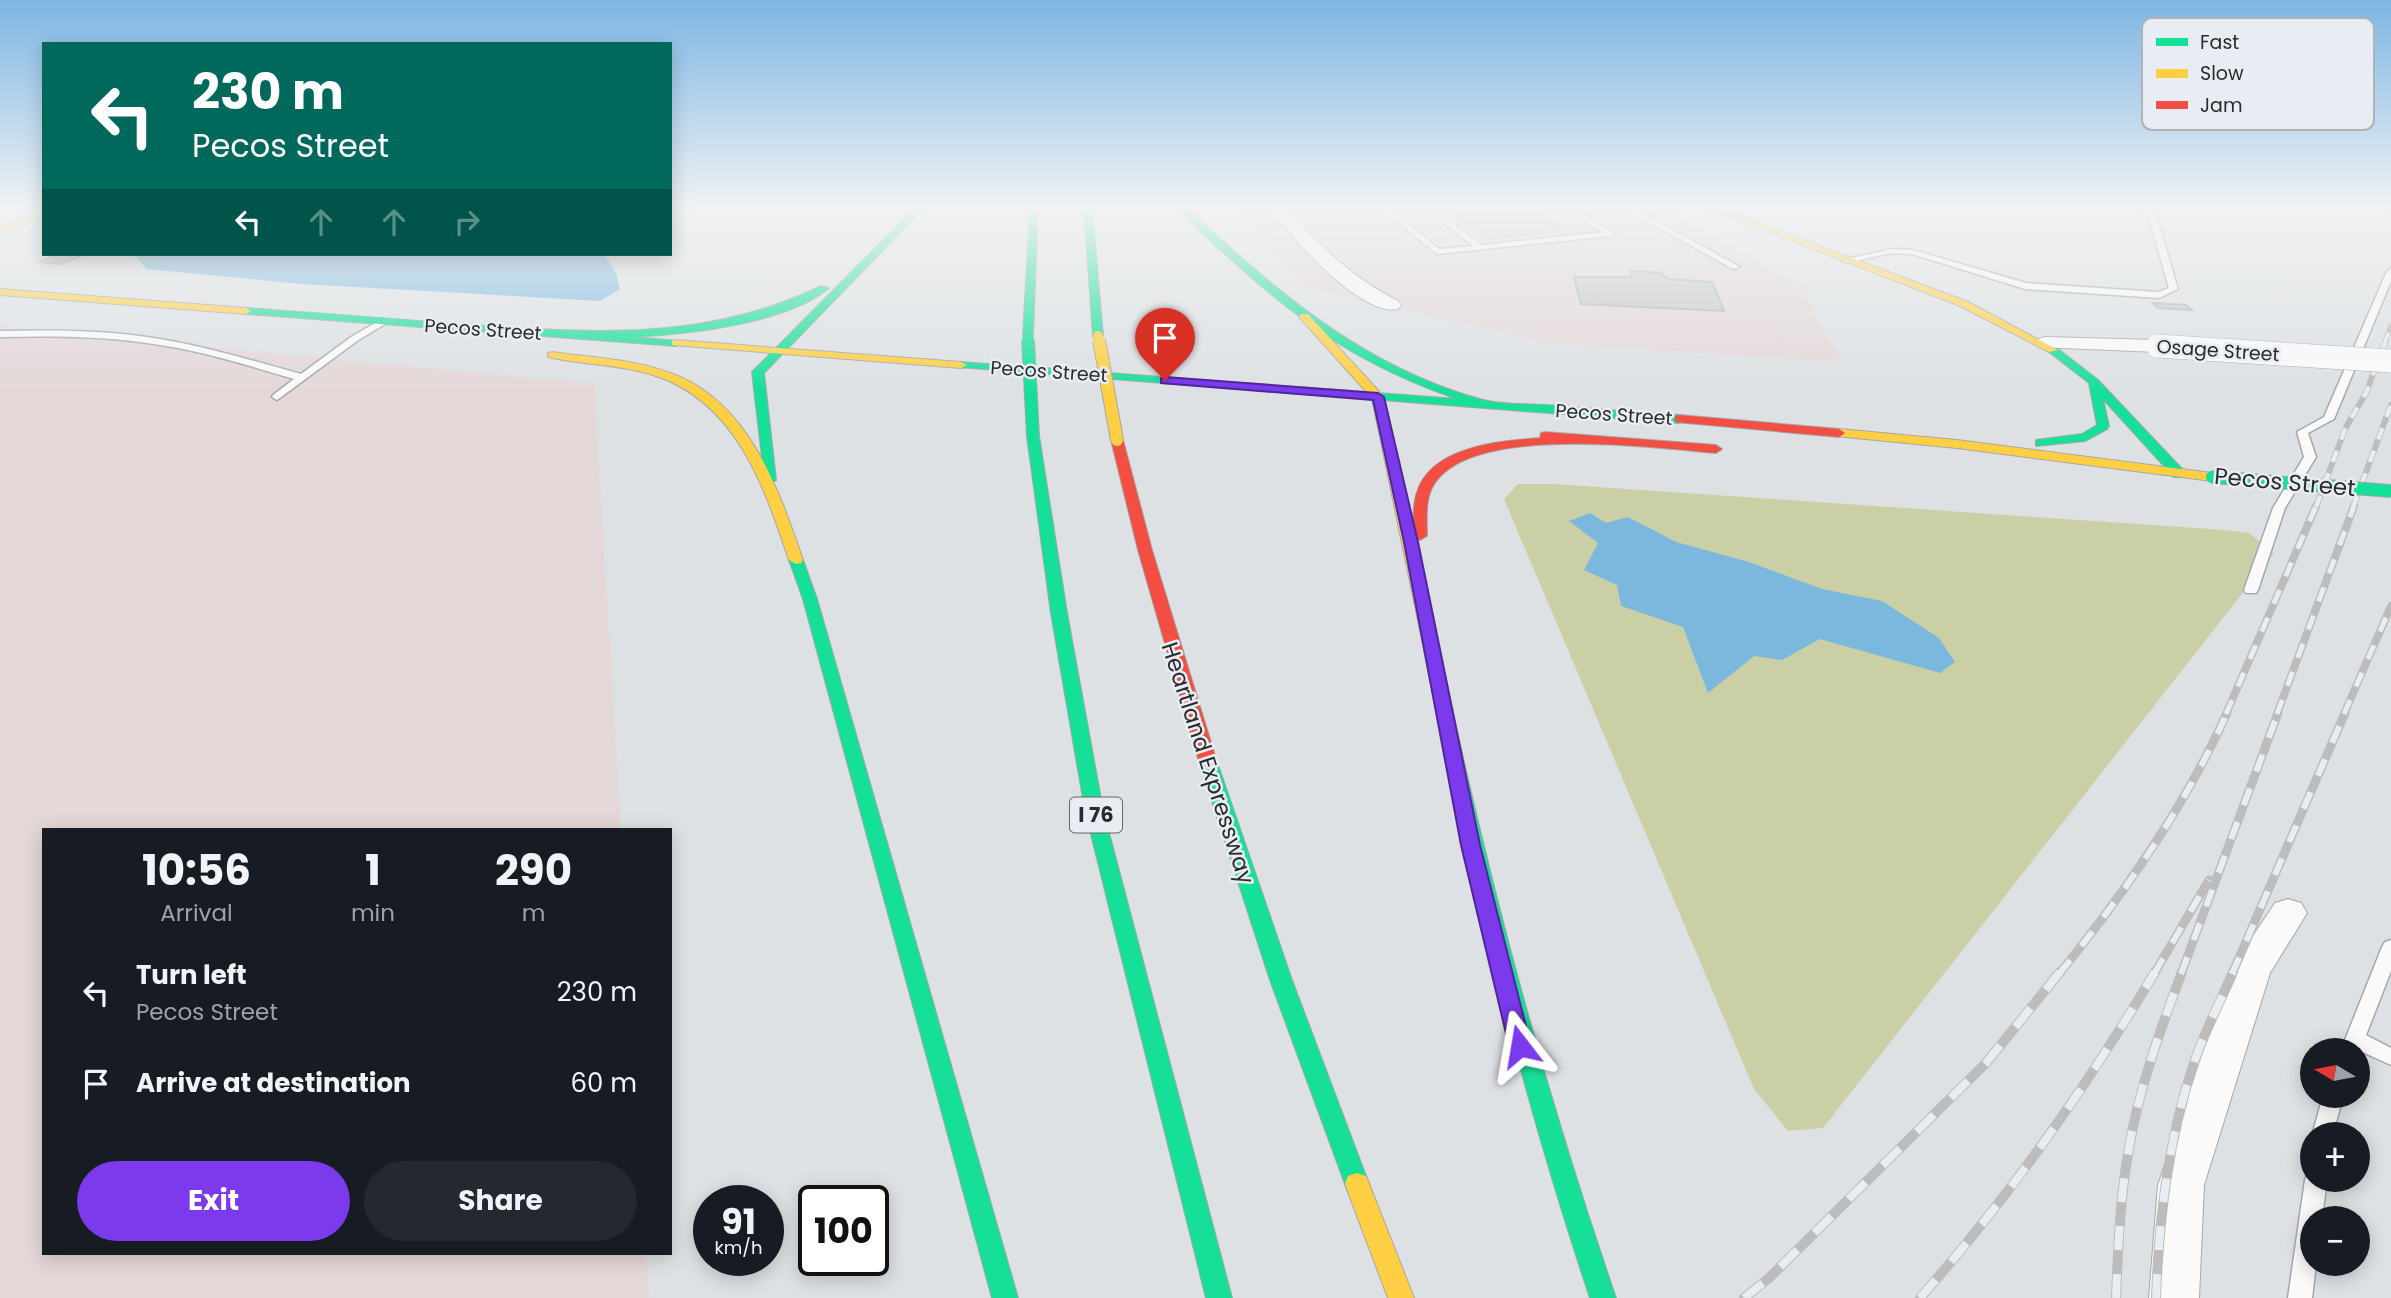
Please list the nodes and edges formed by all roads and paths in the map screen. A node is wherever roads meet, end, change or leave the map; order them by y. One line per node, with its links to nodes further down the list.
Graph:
1 (852, 270): 18 (main road)
2 (859, 270): 23 (main road)
3 (1031, 270): 56 (main road, I 76, bridge)
4 (1093, 270): 57 (main road, Heartland Expressway, bridge)
5 (1248, 270): 13 (main road)
6 (1333, 270): 12 (street)
7 (1872, 270): 22 (main road)
8 (1973, 270): 9 (lane)
9 (2168, 270)
10 (2391, 271): 48 (lane)
11 (0, 292): 16 (main road, Pecos Street)
12 (1391, 305)
13 (1304, 316): 33 (main road); 36 (main road)
14 (95, 318): 15 (main road)
15 (136, 321)
16 (385, 321): 18 (main road, Pecos Street); 20 (lane)
17 (0, 334): 28 (lane)
18 (581, 336): 23 (main road, Pecos Street)
19 (327, 337): 20 (main road)
20 (354, 339): 21 (main road); 28 (lane)
21 (381, 341)
22 (2045, 343): 24 (street, Osage Street, bridge); 29 (main road)
23 (776, 351): 26 (main road); 33 (main road, Pecos Street)
24 (2391, 361)
25 (690, 367): 45 (main road, Pecos Street)
26 (752, 372): 27 (main road); 45 (main road)
27 (786, 374)
28 (302, 378): 32 (lane)
29 (2094, 382): 41 (main road); 44 (main road)
30 (1019, 393): 31 (main road, Pecos Street)
31 (1046, 396)
32 (277, 397)
33 (1378, 397): 36 (main road, Pecos Street); 38 (main road)
34 (1087, 399): 35 (main road, Pecos Street)
35 (1129, 402)
36 (1486, 405): 41 (main road, Pecos Street)
37 (1359, 421): 38 (main road)
38 (1393, 424): 47 (main road)
39 (1492, 432): 40 (main road, Pecos Street)
40 (1584, 439): 42 (main road, Pecos Street); 47 (main road)
41 (1957, 444): 44 (main road, Pecos Street)
42 (1737, 451)
43 (2014, 469): 44 (main road, Pecos Street)
44 (2179, 474): 46 (main road, Pecos Street, bridge)
45 (771, 490): 55 (main road)
46 (2391, 491)
47 (1416, 566): 58 (main road)
48 (2251, 590)
49 (2288, 913): 59 (street)
50 (2391, 947): 51 (lane)
51 (2355, 1038)
52 (2370, 1050): 53 (lane)
53 (2391, 1058)
54 (2314, 1192): 60 (lane)
55 (1006, 1298)
56 (1219, 1298)
57 (1401, 1298)
58 (1603, 1298)
59 (2174, 1298)
60 (2300, 1298)

